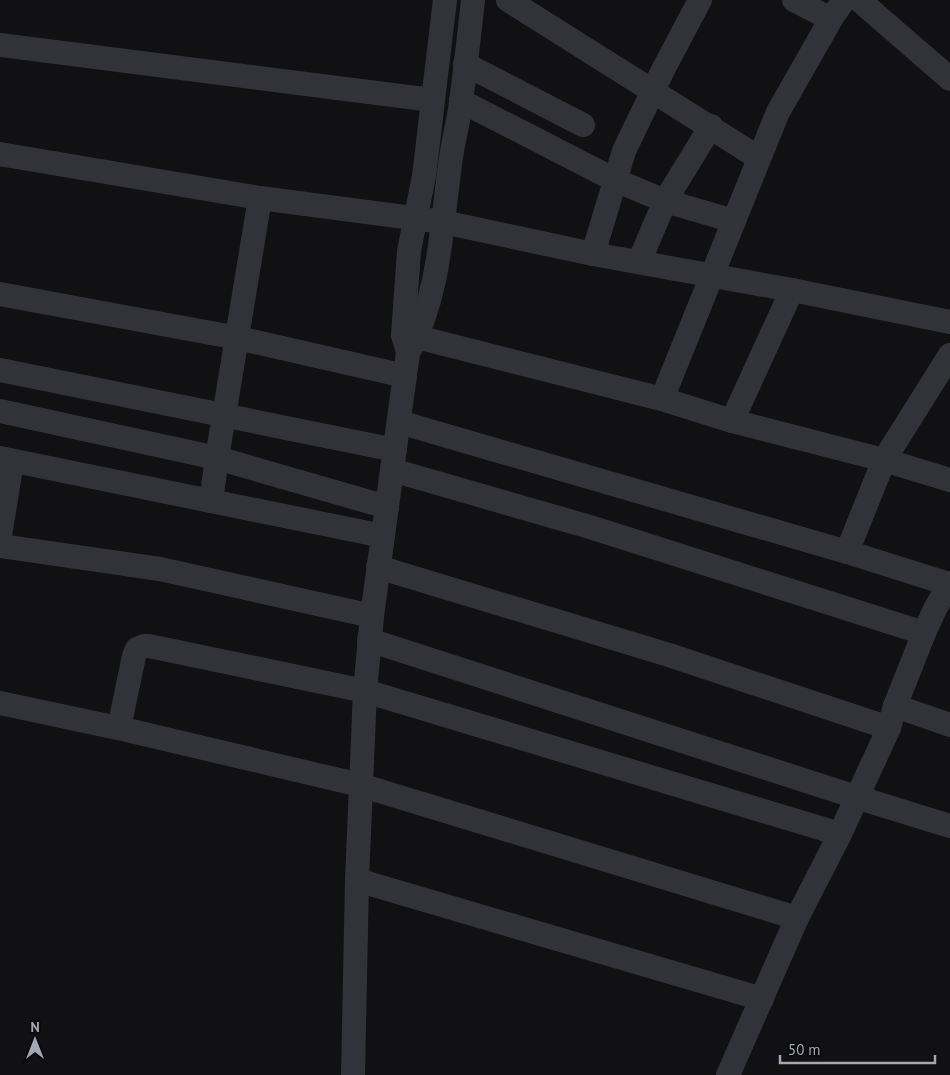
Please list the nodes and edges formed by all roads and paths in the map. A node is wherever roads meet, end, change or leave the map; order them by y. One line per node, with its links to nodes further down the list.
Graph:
1 (445, 0): 12 (street)
2 (473, 0): 9 (street)
3 (508, 0): 11 (street)
4 (700, 0): 11 (street)
5 (794, 0): 7 (street)
6 (860, 0): 10 (street)
7 (837, 9): 17 (street)
8 (0, 45): 12 (street)
9 (465, 64): 13 (street); 14 (street)
10 (950, 79)
11 (653, 92): 15 (street); 18 (street)
12 (432, 100): 21 (street)
13 (461, 101): 18 (street); 23 (street)
14 (583, 125)
15 (711, 126): 17 (street); 20 (street)
16 (0, 154): 19 (street)
17 (759, 158): 22 (street)
18 (615, 180): 20 (street); 24 (street)
19 (260, 198): 21 (street); 30 (street)
20 (665, 201): 22 (street); 25 (street)
21 (416, 217): 23 (street); 31 (street)
22 (734, 221): 26 (street)
23 (443, 222): 24 (street); 31 (street)
24 (593, 254): 25 (street)
25 (639, 262): 26 (street)
26 (712, 276): 27 (street); 35 (street)
27 (792, 290): 29 (street); 38 (street)
28 (0, 294): 30 (street)
29 (950, 322)
30 (238, 338): 34 (street); 37 (street)
31 (409, 342): 34 (street); 35 (street)
32 (950, 355): 43 (street)
33 (0, 370): 37 (street)
34 (406, 376): 39 (street)
35 (662, 399): 38 (street)
36 (0, 411): 40 (street)
37 (225, 417): 40 (street); 42 (street)
38 (732, 421): 43 (street)
39 (399, 422): 42 (street); 50 (street)
40 (217, 458): 45 (street); 46 (street)
41 (6, 460): 45 (street); 47 (street)
42 (393, 460): 46 (street); 55 (street)
43 (884, 460): 44 (street); 50 (street)
44 (950, 480)
45 (212, 501): 48 (street)
46 (387, 507): 48 (street)
47 (0, 536)
48 (383, 536): 51 (street)
49 (0, 546): 54 (street)
50 (847, 552): 52 (street)
51 (378, 567): 54 (street); 62 (street)
52 (950, 583): 53 (street)
53 (942, 611): 55 (street)
54 (372, 616): 56 (street)
55 (924, 633): 59 (street)
56 (370, 640): 57 (street); 64 (street)
57 (365, 691): 61 (street); 63 (street); 66 (street)
58 (0, 703): 61 (street)
59 (895, 706): 60 (street); 62 (street)
60 (950, 725)
61 (119, 728): 63 (street)
62 (889, 728): 64 (street)
63 (360, 785): 67 (street); 68 (street)
64 (856, 797): 65 (street); 66 (street)
65 (950, 826)
66 (840, 834): 68 (street)
67 (357, 880): 69 (street); 70 (street)
68 (797, 918): 69 (street)
69 (762, 998): 71 (street)
70 (353, 1075)
71 (728, 1075)

